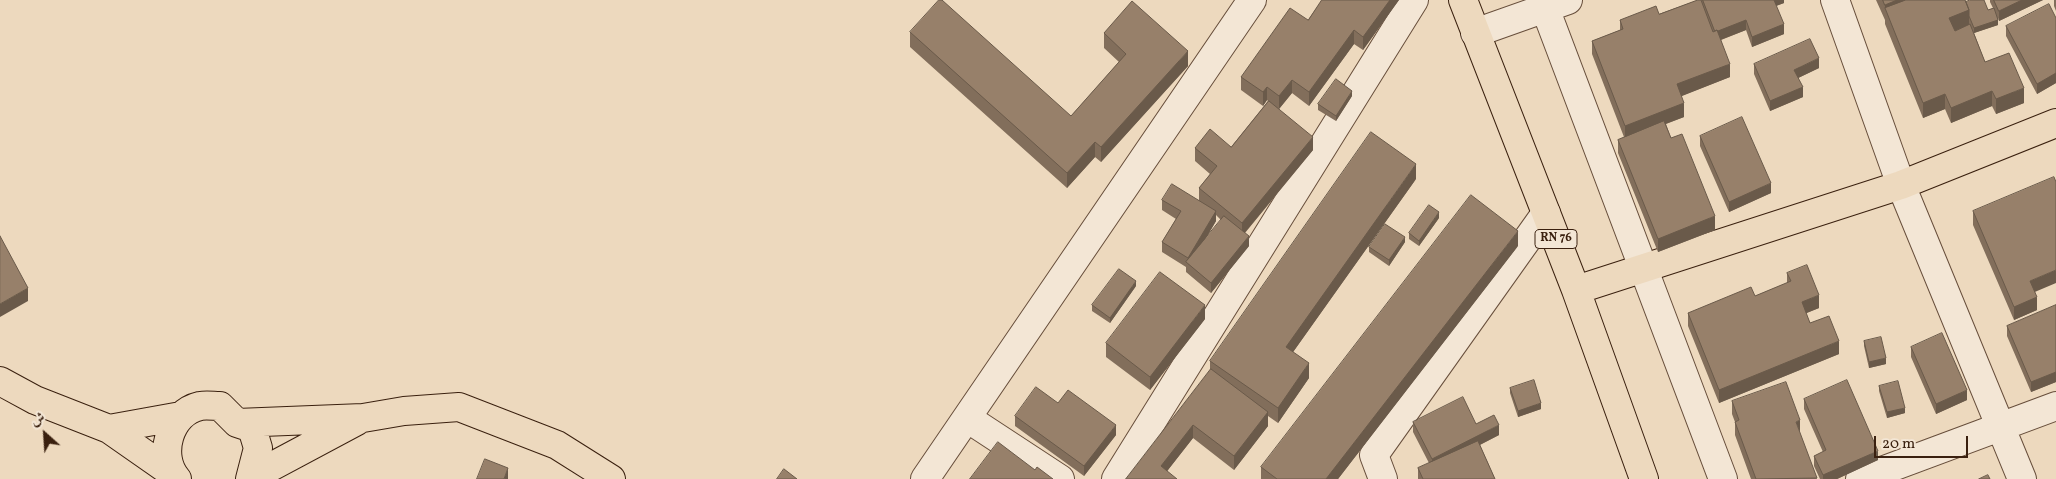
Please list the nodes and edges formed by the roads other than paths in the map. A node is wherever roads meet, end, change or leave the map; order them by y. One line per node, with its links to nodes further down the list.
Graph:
1 (1252, 0): 16 (street)
2 (1414, 0): 26 (street)
3 (1463, 0): 6 (main road, RN 76)
4 (1835, 0): 8 (street)
5 (1552, 3): 6 (street); 10 (street)
6 (1476, 33): 9 (main road, RN 76)
7 (2056, 122): 8 (main road)
8 (1901, 185): 10 (main road); 18 (street)
9 (1546, 213): 11 (main road, RN 76); 20 (street)
10 (1644, 268): 11 (main road); 29 (street)
11 (1576, 290): 28 (main road, RN 76)
12 (0, 381): 19 (main road)
13 (2056, 406): 18 (street)
14 (181, 416): 17 (main road); 19 (main road); 21 (main road)
15 (363, 418): 17 (main road); 22 (main road); 23 (main road)
16 (967, 418): 24 (street); 25 (street)
17 (237, 423): 22 (main road)
18 (2001, 426): 30 (street); 31 (street)
19 (109, 429): 21 (main road)
20 (1379, 467): 27 (street)
21 (175, 476)
22 (251, 478)
23 (611, 479)
24 (925, 479)
25 (1060, 479)
26 (1116, 479)
27 (1360, 479)
28 (1644, 479)
29 (1723, 479)
30 (1860, 479)
31 (2022, 479)

